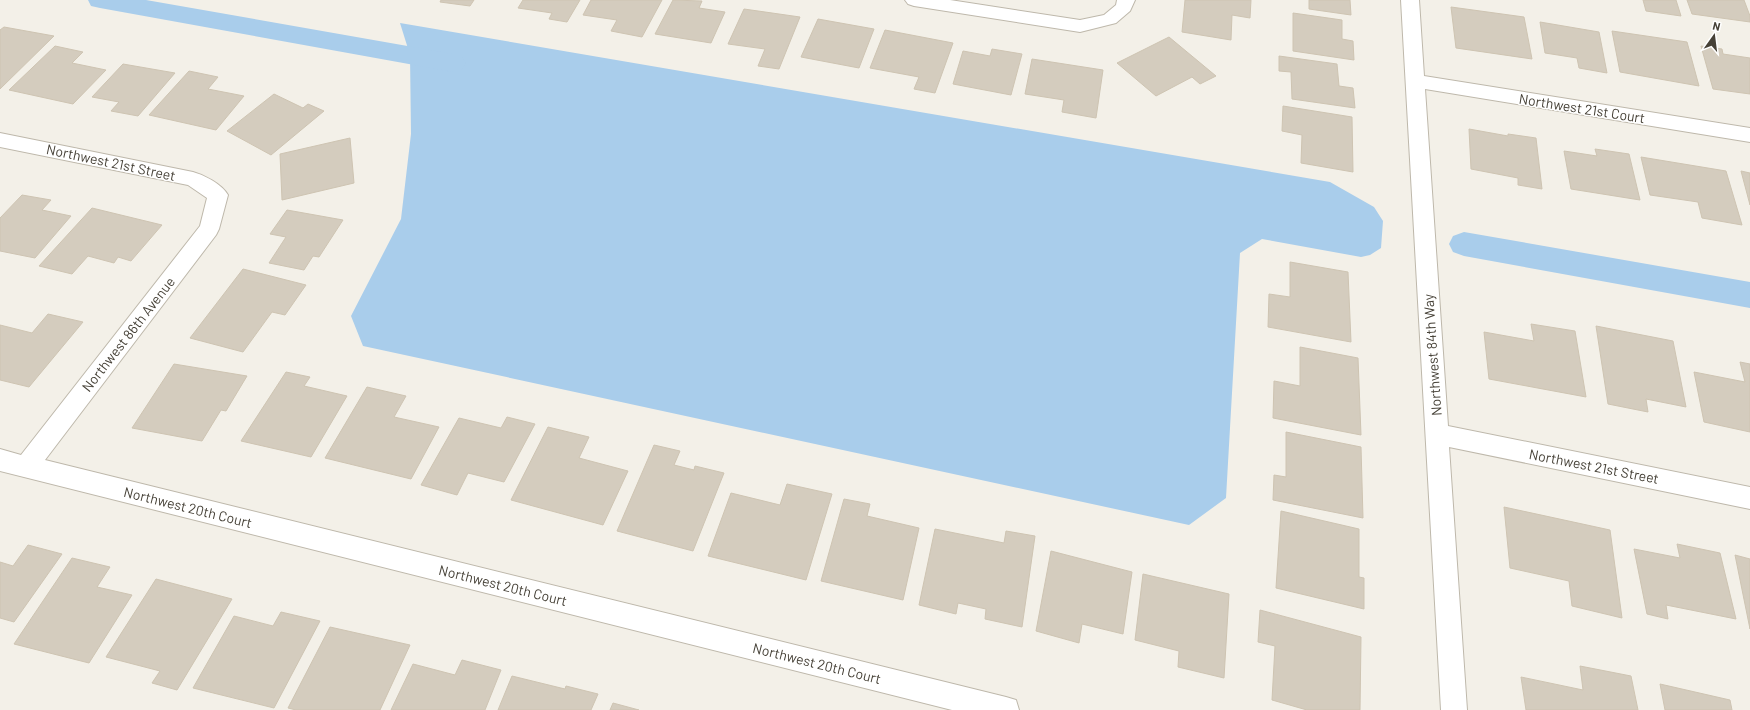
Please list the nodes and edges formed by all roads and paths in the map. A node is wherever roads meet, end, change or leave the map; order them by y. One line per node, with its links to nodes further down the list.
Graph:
1 (914, 0): 2 (street)
2 (1126, 0)
3 (1410, 0): 4 (street, Northwest 84th Way)
4 (1415, 82): 5 (street, Northwest 21st Court); 8 (street, Northwest 84th Way)
5 (1750, 135)
6 (0, 140): 7 (street, Northwest 21st Street)
7 (218, 195): 10 (street, Northwest 86th Avenue)
8 (1437, 434): 11 (street, Northwest 21st Street); 13 (street, Northwest 84th Way)
9 (0, 460): 10 (street, Northwest 20th Court)
10 (26, 467): 12 (street, Northwest 20th Court)
11 (1750, 498)
12 (1006, 710)
13 (1454, 710)

